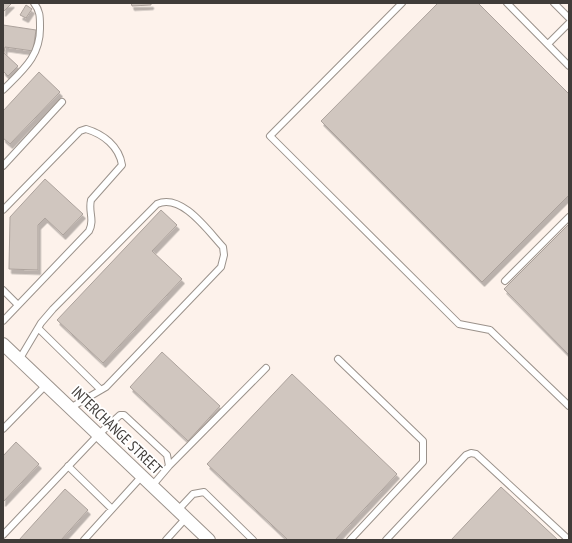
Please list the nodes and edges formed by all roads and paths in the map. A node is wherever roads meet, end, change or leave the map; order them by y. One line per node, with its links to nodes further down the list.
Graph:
1 (34, 3): 9 (lane)
2 (402, 3): 25 (lane)
3 (507, 3): 7 (lane)
4 (554, 3): 5 (lane)
5 (569, 18)
6 (569, 23): 7 (lane)
7 (548, 44): 8 (lane)
8 (569, 66)
9 (3, 90)
10 (62, 102): 11 (lane)
11 (3, 166)
12 (3, 210): 16 (lane)
13 (569, 217): 14 (lane)
14 (505, 281)
15 (3, 290): 16 (lane)
16 (18, 305): 17 (lane)
17 (3, 321)
18 (38, 328): 21 (lane); 24 (lane); 24 (lane)
19 (3, 344): 21 (street, INTERCHANGE STREET)
20 (338, 359): 40 (lane)
21 (19, 360): 23 (street, INTERCHANGE STREET)
22 (266, 368): 30 (lane)
23 (46, 385): 26 (street, INTERCHANGE STREET); 27 (lane)
24 (101, 390): 26 (lane)
25 (569, 406)
26 (70, 408): 28 (street, INTERCHANGE STREET)
27 (3, 429)
28 (98, 435): 29 (lane); 30 (lane); 31 (street, INTERCHANGE STREET)
29 (68, 466): 33 (lane); 35 (lane)
30 (169, 466): 32 (lane)
31 (142, 476): 32 (street, INTERCHANGE STREET); 33 (lane)
32 (152, 486): 34 (street, INTERCHANGE STREET)
33 (112, 509): 36 (lane)
34 (182, 514): 37 (lane); 38 (street, INTERCHANGE STREET); 39 (lane)
35 (3, 535)
36 (84, 540)
37 (166, 540)
38 (209, 540)
39 (253, 540)
40 (350, 540)
41 (386, 540): 42 (lane)
42 (569, 540)

